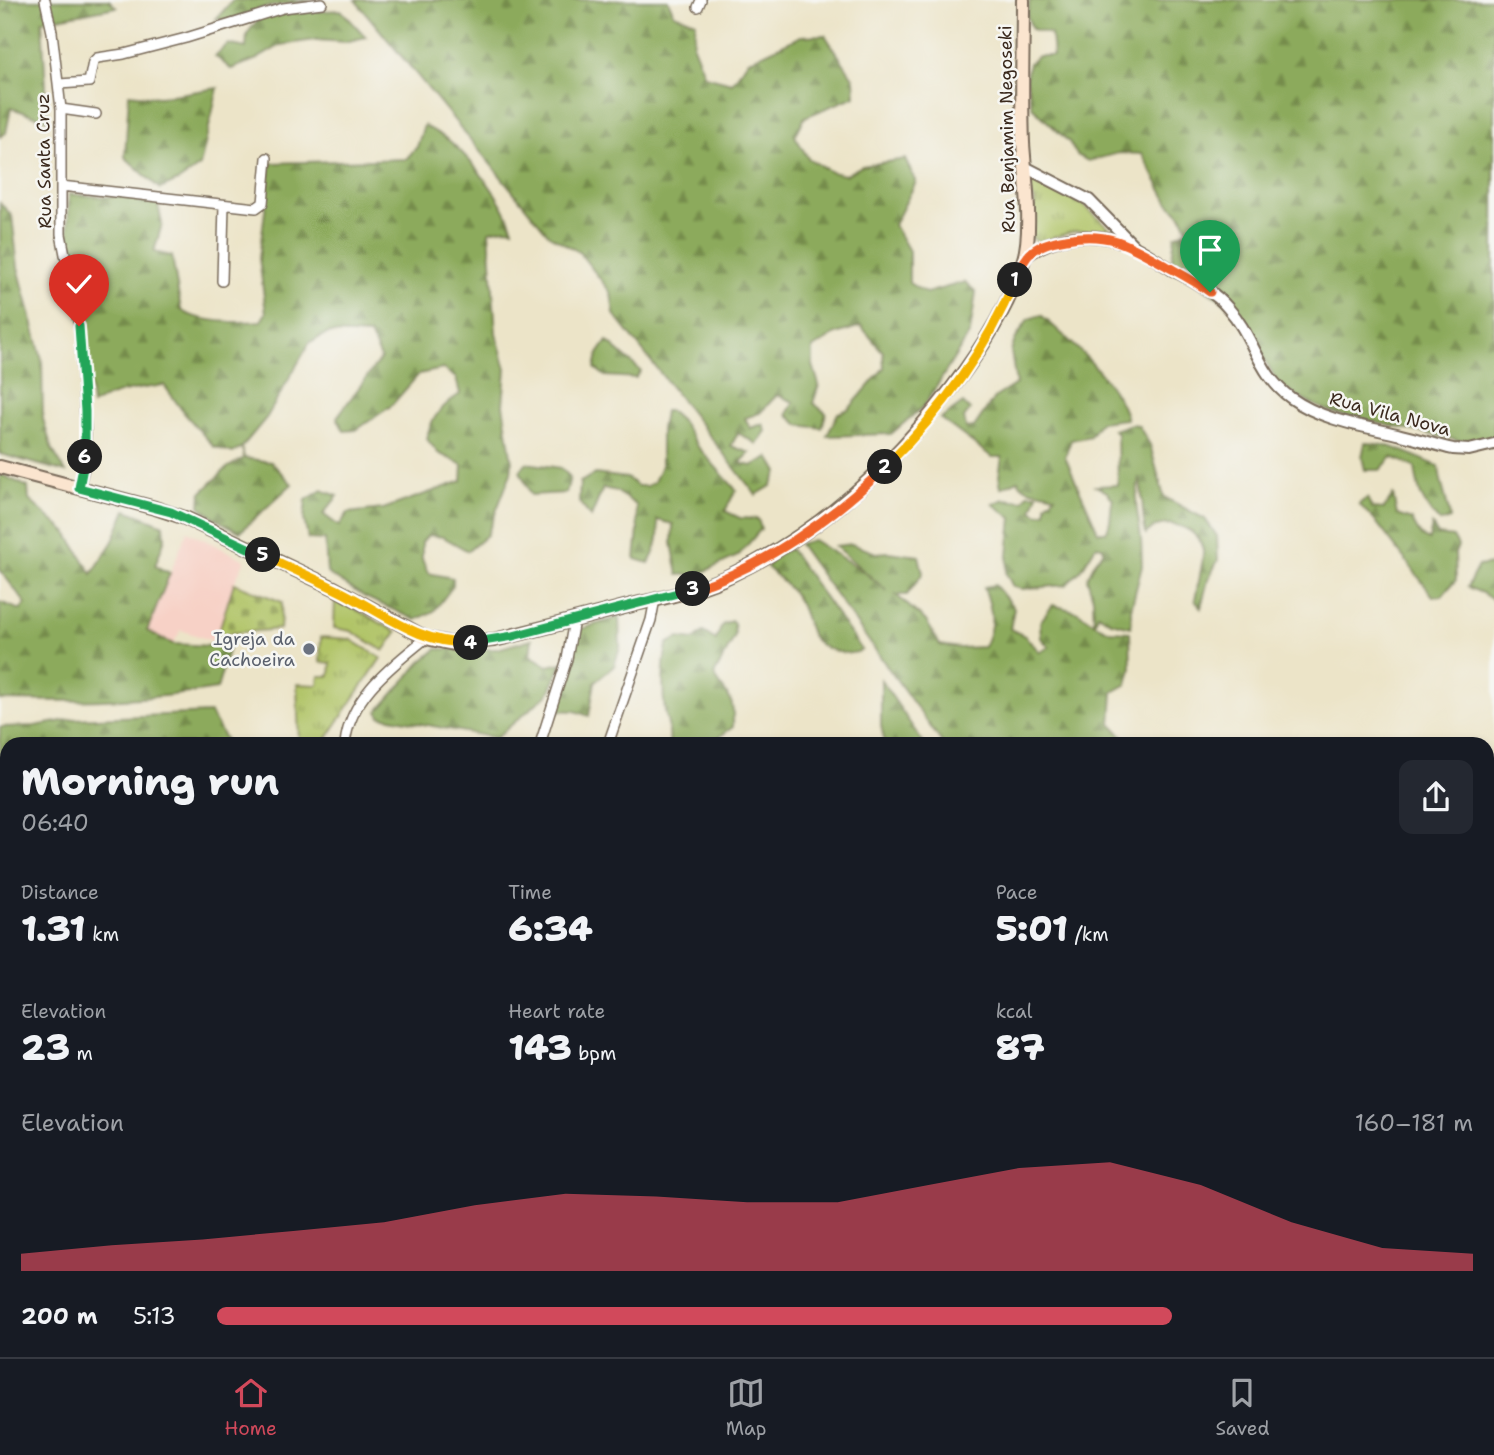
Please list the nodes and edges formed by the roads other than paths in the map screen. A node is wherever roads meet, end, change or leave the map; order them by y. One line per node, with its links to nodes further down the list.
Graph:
1 (45, 0): 4 (street, Rua Santa Cruz)
2 (1023, 0): 8 (main road, Rua Benjamim Negoseki)
3 (322, 3): 4 (street)
4 (58, 84): 5 (street, Rua Santa Cruz)
5 (61, 109): 6 (street); 9 (street, Rua Santa Cruz)
6 (96, 114)
7 (267, 158): 10 (street)
8 (1024, 167): 11 (street, Rua Vila Nova); 12 (main road, Rua Benjamim Negoseki)
9 (61, 186): 10 (street); 16 (street, Rua Santa Cruz)
10 (225, 205): 13 (street)
11 (1136, 248): 12 (street, Rua Vila Nova); 14 (street, Rua Vila Nova)
12 (1024, 258): 17 (main road, Rua Benjamim Negoseki)
13 (222, 281)
14 (1494, 444)
15 (0, 467): 16 (main road, Rua Benjamim Negoseki)
16 (79, 488): 19 (main road, Rua Benjamim Negoseki)
17 (655, 600): 18 (main road, Rua Benjamim Negoseki); 22 (street)
18 (574, 620): 19 (main road, Rua Benjamim Negoseki); 21 (street)
19 (426, 638): 20 (street)
20 (346, 737)
21 (542, 737)
22 (610, 737)

